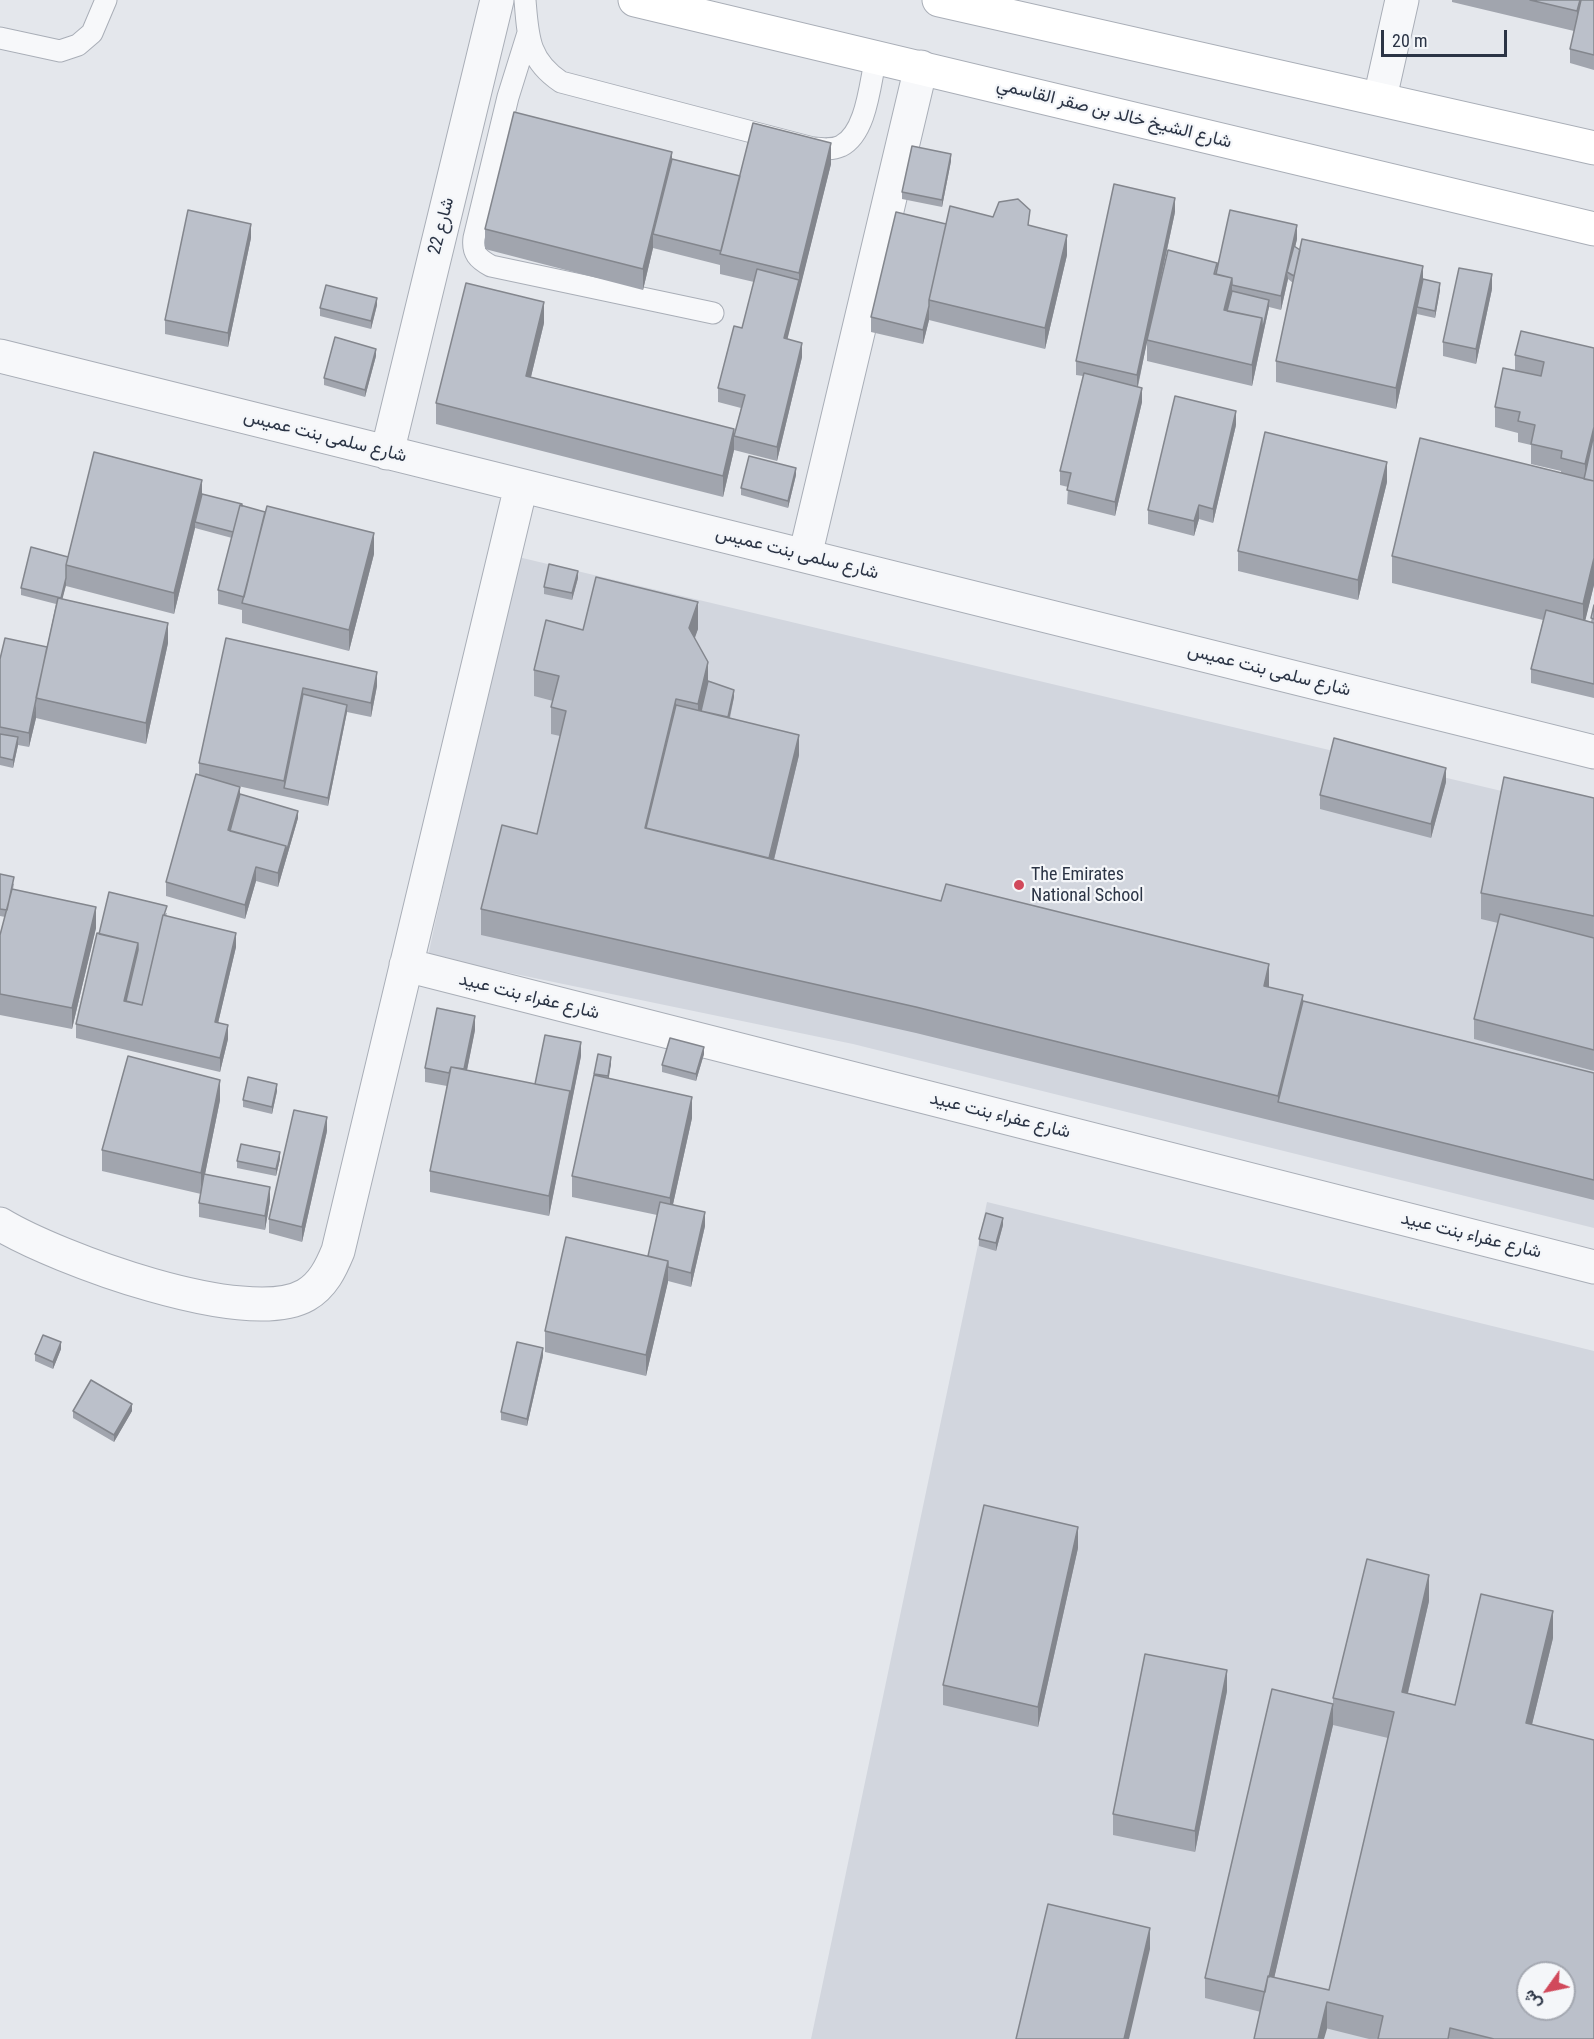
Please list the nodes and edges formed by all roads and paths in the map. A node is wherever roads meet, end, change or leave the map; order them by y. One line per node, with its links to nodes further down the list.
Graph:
1 (106, 0): 8 (lane)
2 (497, 0): 16 (street, شارع 22)
3 (525, 0): 7 (lane)
4 (635, 0): 9 (main road, شارع الشيخ خالد بن صقر القاسمي)
5 (939, 0): 11 (main road)
6 (1402, 0): 11 (street)
7 (528, 33): 9 (lane); 14 (lane)
8 (0, 38)
9 (876, 57): 10 (main road, شارع الشيخ خالد بن صقر القاسمي)
10 (921, 68): 13 (main road, شارع الشيخ خالد بن صقر القاسمي); 18 (street)
11 (1380, 99): 12 (main road)
12 (1594, 148)
13 (1593, 229)
14 (712, 313)
15 (1, 361): 16 (street, شارع سلمى بنت عميس)
16 (387, 453): 17 (street, شارع سلمى بنت عميس)
17 (521, 486): 18 (street, شارع سلمى بنت عميس); 20 (street)
18 (806, 556): 19 (street, شارع سلمى بنت عميس)
19 (1594, 752)
20 (406, 965): 21 (street); 22 (street, شارع عفراء بنت عبيد)
21 (0, 1224)
22 (1594, 1267)

